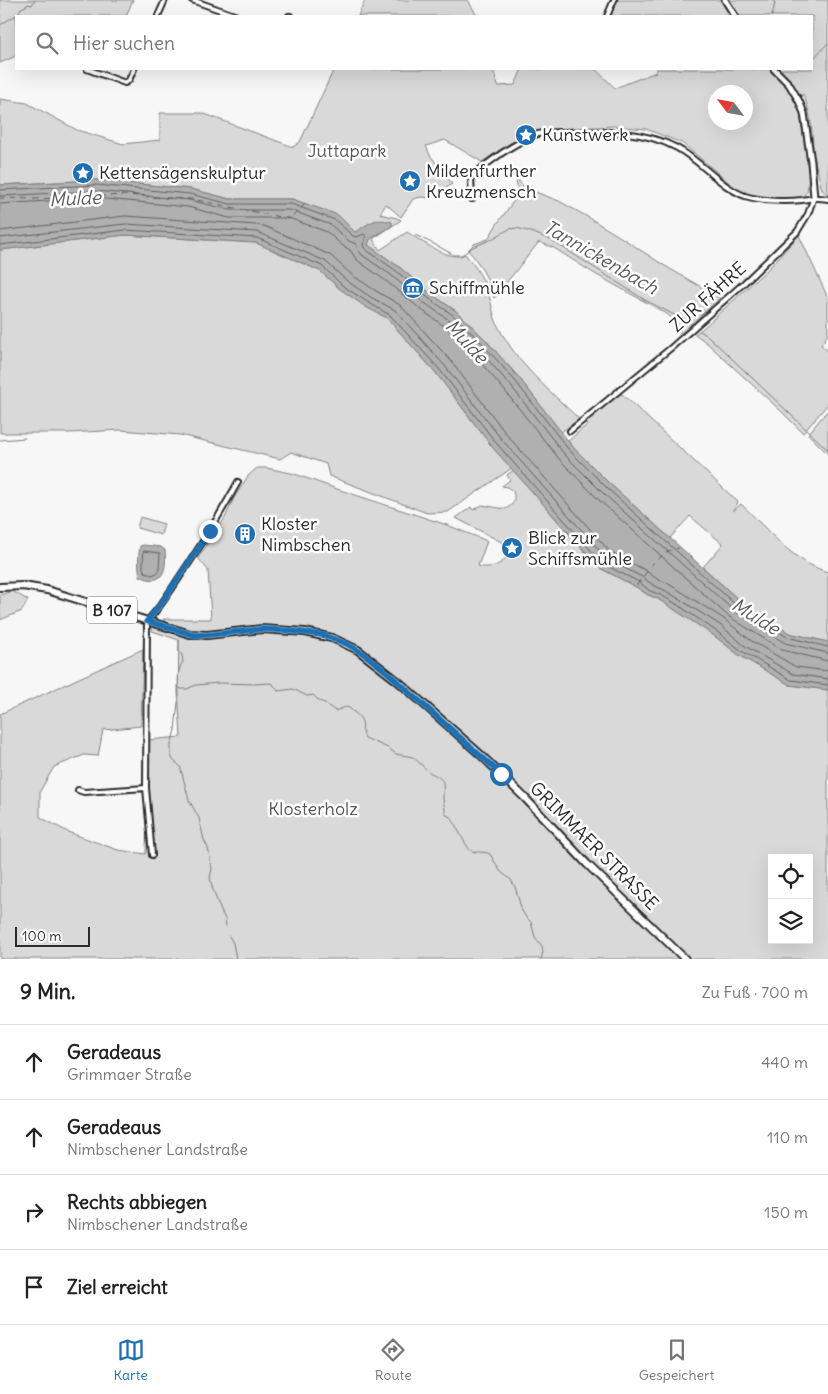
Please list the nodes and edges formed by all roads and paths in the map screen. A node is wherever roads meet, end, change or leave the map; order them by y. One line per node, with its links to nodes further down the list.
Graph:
1 (165, 0): 5 (street)
2 (192, 0): 6 (street)
3 (614, 0): 7 (street)
4 (725, 0): 8 (street)
5 (158, 15)
6 (234, 15)
7 (607, 15)
8 (734, 15)
9 (90, 70): 10 (street)
10 (134, 70)
11 (775, 70): 12 (street, ZUR FÄHRE)
12 (814, 197): 13 (street); 14 (street); 15 (street, ZUR FÄHRE)
13 (472, 199)
14 (828, 199)
15 (570, 431)
16 (238, 482): 18 (street)
17 (0, 587): 18 (main road, B 107)
18 (147, 621): 19 (street); 22 (main road, GRIMMAER STRASSE / B 107)
19 (146, 788): 20 (street); 21 (street)
20 (78, 790)
21 (152, 855)
22 (686, 959)

